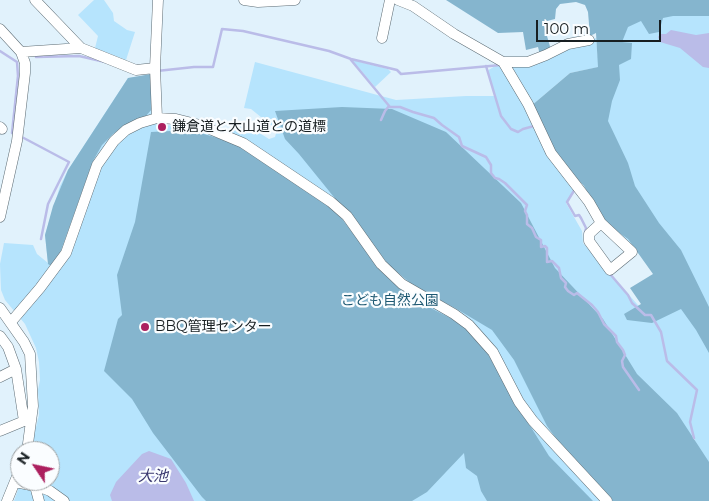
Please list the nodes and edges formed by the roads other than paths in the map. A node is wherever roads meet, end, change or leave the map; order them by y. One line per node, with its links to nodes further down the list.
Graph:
1 (35, 0): 10 (street)
2 (158, 0): 13 (street)
3 (244, 0): 4 (street)
4 (295, 0)
5 (390, 0): 8 (street)
6 (398, 0): 12 (street)
7 (0, 29): 11 (street)
8 (382, 38)
9 (589, 40): 12 (street)
10 (81, 48): 11 (street); 13 (street)
11 (21, 52): 15 (street)
12 (504, 62): 16 (street)
13 (155, 71): 14 (street)
14 (157, 118): 18 (street); 27 (street)
15 (0, 218)
16 (601, 223): 16 (street)
17 (0, 308): 18 (street)
18 (11, 322): 22 (street)
19 (0, 336): 20 (street)
20 (16, 369): 21 (street); 22 (street)
21 (0, 377)
22 (28, 419): 23 (street); 24 (street)
23 (0, 431)
24 (27, 441)
25 (50, 491): 26 (street)
26 (64, 501)
27 (607, 501)

